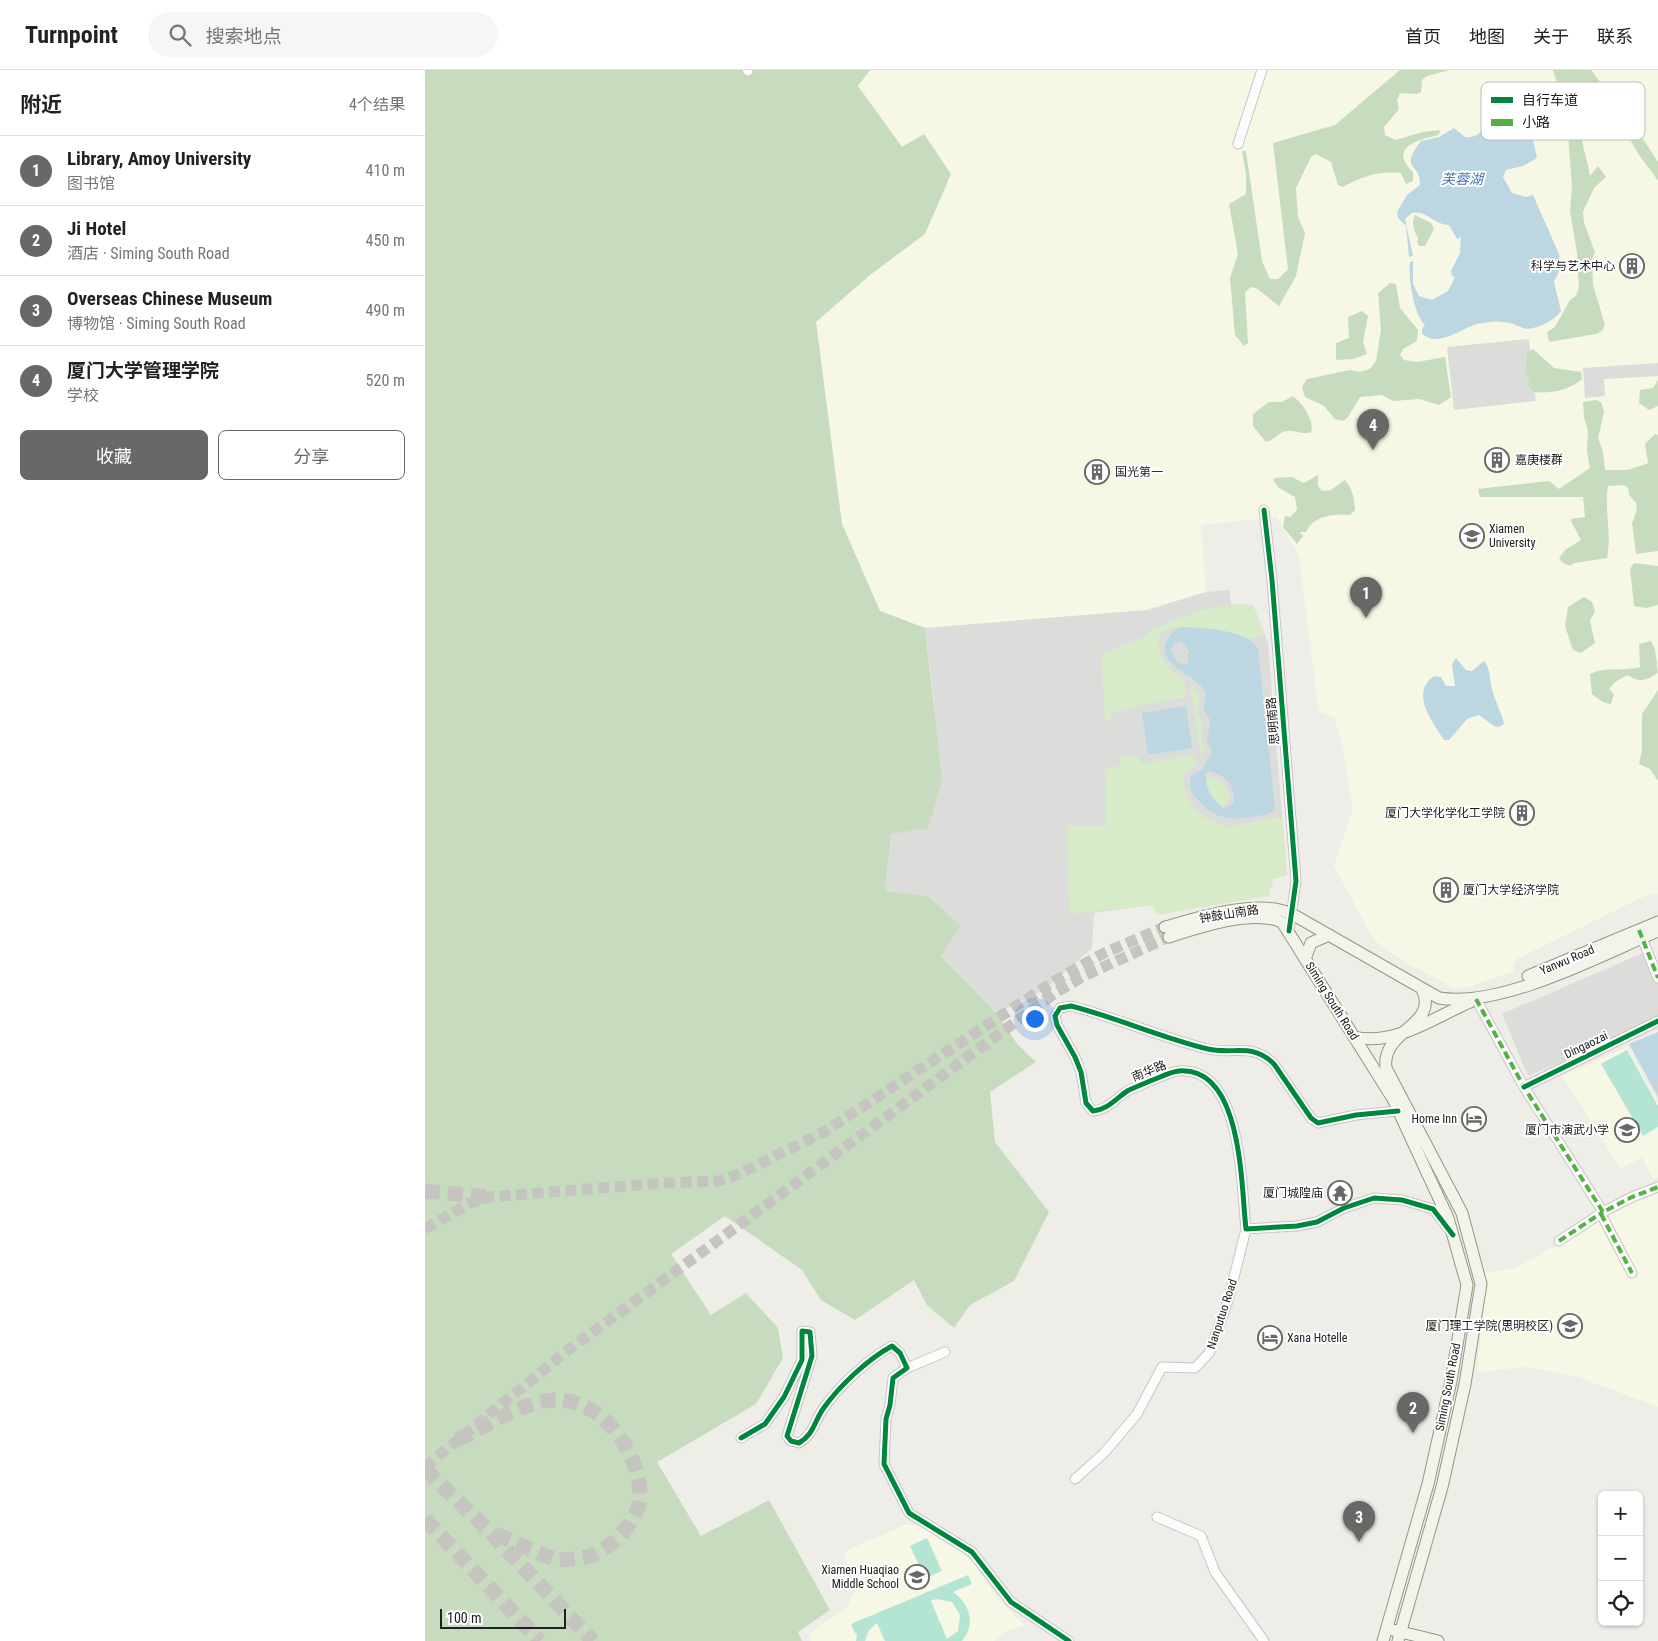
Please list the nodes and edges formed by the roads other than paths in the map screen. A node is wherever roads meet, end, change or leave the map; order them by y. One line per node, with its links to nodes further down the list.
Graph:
1 (1262, 70): 2 (street)
2 (1238, 144)
3 (1264, 510): 4 (street, 思明南路)
4 (1292, 914): 6 (street, 思明南路); 6 (main road, 钟鼓山南路); 9 (main road, 钟鼓山南路)
5 (1658, 922): 8 (main road, Yanwu Road)
6 (1289, 931): 10 (main road, Siming South Road)
7 (1658, 931): 8 (main road, Yanwu Road)
8 (1641, 934): 11 (street); 13 (main road, Yanwu Road)
9 (1329, 935): 10 (main road); 12 (main road, 钟鼓山南路)
10 (1305, 959): 16 (main road, Siming South Road)
11 (1658, 978)
12 (1422, 989): 13 (main road, 钟鼓山南路); 15 (main road, Siming South Road)
13 (1475, 999): 15 (main road, Yanwu Road); 17 (street)
14 (1658, 1021): 17 (street, Dingaozai)
15 (1405, 1032): 16 (main road, Yanwu Road); 31 (main road, Siming South Road)
16 (1354, 1037): 18 (main road, Siming South Road)
17 (1524, 1087): 20 (street)
18 (1398, 1111): 21 (street, 南华路); 22 (main road, Siming South Road)
19 (1658, 1187): 20 (street)
20 (1602, 1213): 23 (street); 24 (street)
21 (1246, 1229): 22 (street); 28 (street, Nanputuo Road)
22 (1453, 1235): 30 (main road, Siming South Road)
23 (1559, 1241)
24 (1632, 1273)
25 (945, 1352): 26 (street)
26 (907, 1368): 27 (street); 32 (street)
27 (741, 1438)
28 (1075, 1479)
29 (1157, 1517): 33 (street)
30 (1387, 1628): 31 (main road); 34 (main road, Siming South Road)
31 (1399, 1636): 35 (main road)
32 (1069, 1641)
33 (1263, 1641)
34 (1383, 1641)
35 (1439, 1641)

